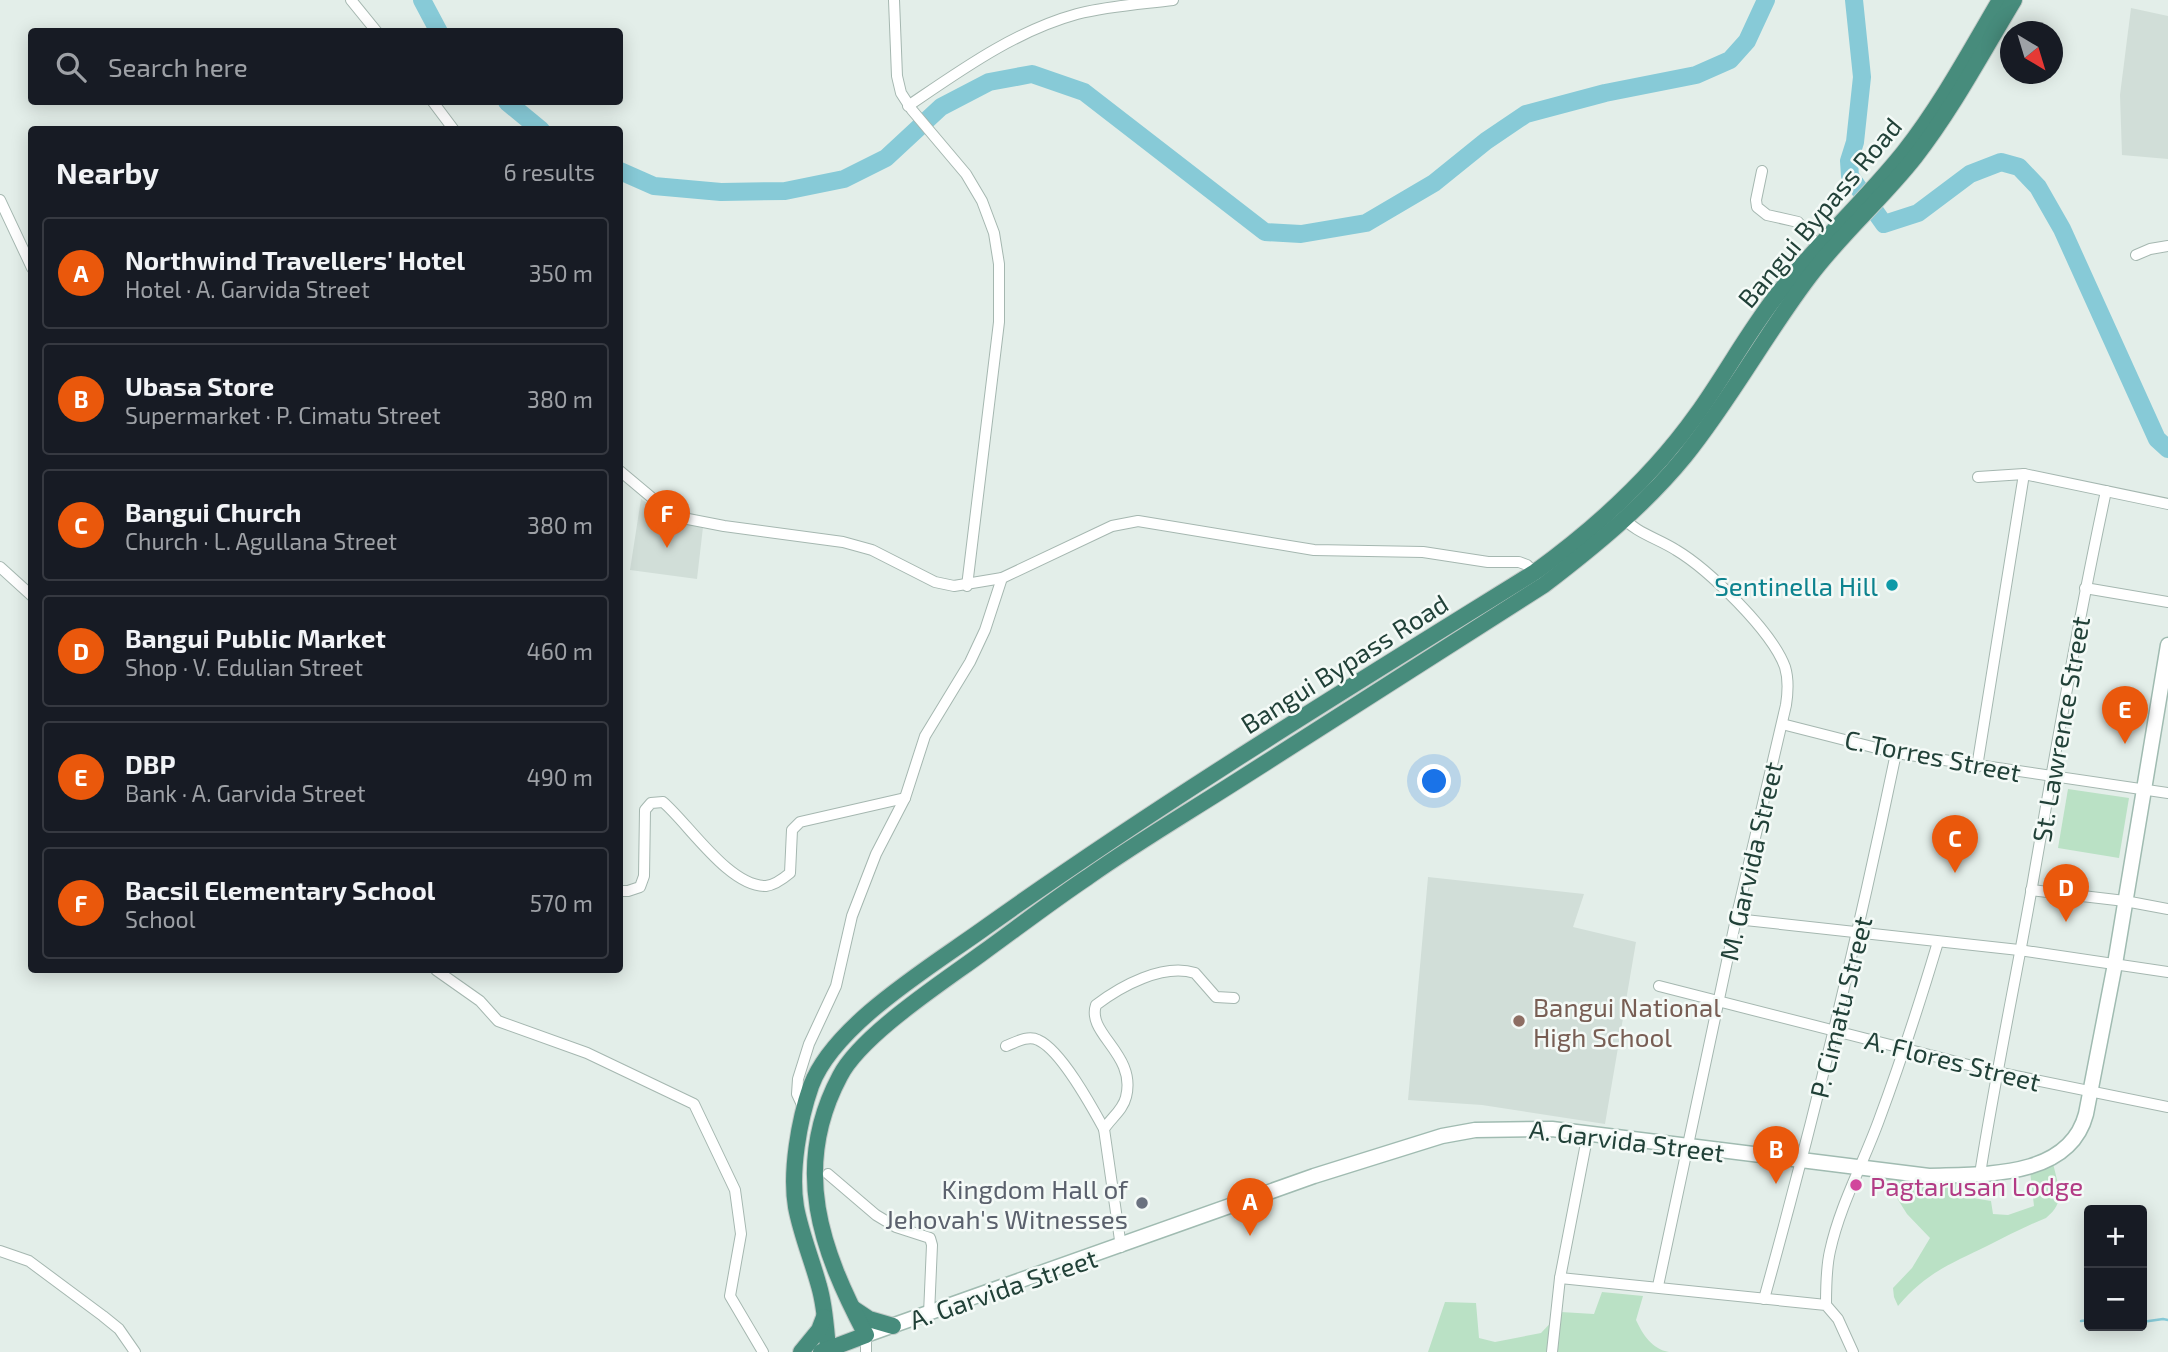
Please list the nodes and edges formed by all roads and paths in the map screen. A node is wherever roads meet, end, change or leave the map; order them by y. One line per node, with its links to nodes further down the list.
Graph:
1 (351, 0): 6 (street)
2 (894, 0): 8 (street)
3 (1173, 0): 8 (street)
4 (2000, 0): 11 (highway, Bangui Bypass Road)
5 (2014, 0): 11 (highway, Bangui Bypass Road)
6 (374, 28)
7 (435, 105): 9 (street)
8 (910, 108): 26 (street)
9 (451, 126)
10 (1762, 172): 14 (street)
11 (1885, 183): 14 (highway, Bangui Bypass Road)
12 (0, 200): 16 (street)
13 (2168, 246): 15 (street)
14 (1822, 251): 22 (highway, Bangui Bypass Road)
15 (2137, 255)
16 (28, 260)
17 (623, 474): 26 (street)
18 (2024, 474): 19 (street); 20 (street); 33 (street)
19 (1978, 477)
20 (2106, 491): 21 (street); 27 (street, St. Lawrence Street)
21 (2168, 504)
22 (1619, 514): 25 (highway, Bangui Bypass Road); 31 (street, M. Garvida Street)
23 (0, 567): 28 (street)
24 (1002, 578): 25 (street); 26 (street); 37 (street)
25 (1540, 578): 58 (highway, Bangui Bypass Road); 66 (highway, Bangui Bypass Road)
26 (967, 586)
27 (2085, 588): 29 (street); 34 (street, St. Lawrence Street)
28 (28, 592)
29 (2168, 602)
30 (2168, 645): 35 (main road, A. Garvida Street)
31 (1782, 724): 32 (street, C. Torres Street); 42 (street, M. Garvida Street)
32 (1896, 753): 33 (street, C. Torres Street); 43 (street, P. Cimatu Street)
33 (1978, 767): 34 (street, C. Torres Street)
34 (2050, 776): 35 (street, C. Torres Street); 38 (street, St. Lawrence Street)
35 (2143, 790): 36 (street, C. Torres Street); 40 (main road, A. Garvida Street)
36 (2168, 793)
37 (905, 798): 39 (street); 58 (street)
38 (2031, 890): 40 (street); 45 (street, St. Lawrence Street)
39 (623, 891)
40 (2125, 901): 41 (street); 46 (main road, A. Garvida Street)
41 (2168, 909)
42 (1736, 919): 43 (street); 51 (street, M. Garvida Street)
43 (1859, 933): 44 (street); 52 (street, P. Cimatu Street)
44 (1938, 942): 45 (street); 54 (street)
45 (2019, 950): 46 (street); 55 (street, St. Lawrence Street)
46 (2115, 964): 47 (street); 56 (main road, A. Garvida Street)
47 (2168, 972)
48 (440, 973): 81 (street)
49 (1659, 986): 51 (street, A. Flores Street)
50 (1234, 998): 59 (street)
51 (1718, 1003): 52 (street, A. Flores Street); 61 (street, M. Garvida Street)
52 (1833, 1031): 54 (street, A. Flores Street); 62 (street, P. Cimatu Street)
53 (1006, 1046): 59 (street)
54 (1905, 1050): 55 (street, A. Flores Street); 63 (street)
55 (1996, 1072): 56 (street, A. Flores Street); 65 (street, St. Lawrence Street)
56 (2090, 1093): 57 (street, A. Flores Street); 65 (main road, A. Garvida Street)
57 (2168, 1107)
58 (804, 1110): 68 (highway, Bangui Bypass Road)
59 (1104, 1129): 67 (street)
60 (1588, 1133): 61 (main road, A. Garvida Street); 67 (main road, A. Garvida Street); 70 (street)
61 (1688, 1147): 62 (main road, A. Garvida Street); 71 (street, M. Garvida Street)
62 (1802, 1161): 63 (main road, A. Garvida Street); 72 (street, P. Cimatu Street)
63 (1861, 1168): 65 (main road, A. Garvida Street); 73 (street)
64 (828, 1174): 75 (street)
65 (1980, 1174)
66 (827, 1244): 68 (highway); 74 (highway, Bangui Bypass Road)
67 (1121, 1247): 75 (main road, A. Garvida Street)
68 (808, 1250): 76 (highway, Bangui Bypass Road)
69 (0, 1251): 80 (street)
70 (1560, 1278): 71 (street); 83 (street)
71 (1658, 1286): 72 (street)
72 (1764, 1299): 73 (street)
73 (1826, 1305): 84 (street)
74 (851, 1306): 77 (highway); 78 (highway, Bangui Bypass Road)
75 (929, 1314): 77 (main road, A. Garvida Street)
76 (824, 1315): 79 (highway, Bangui Bypass Road); 82 (highway)
77 (893, 1326): 78 (main road, A. Garvida Street)
78 (866, 1344): 79 (highway)
79 (825, 1351)
80 (135, 1352)
81 (763, 1352)
82 (801, 1352)
83 (1552, 1352)
84 (1853, 1352)

